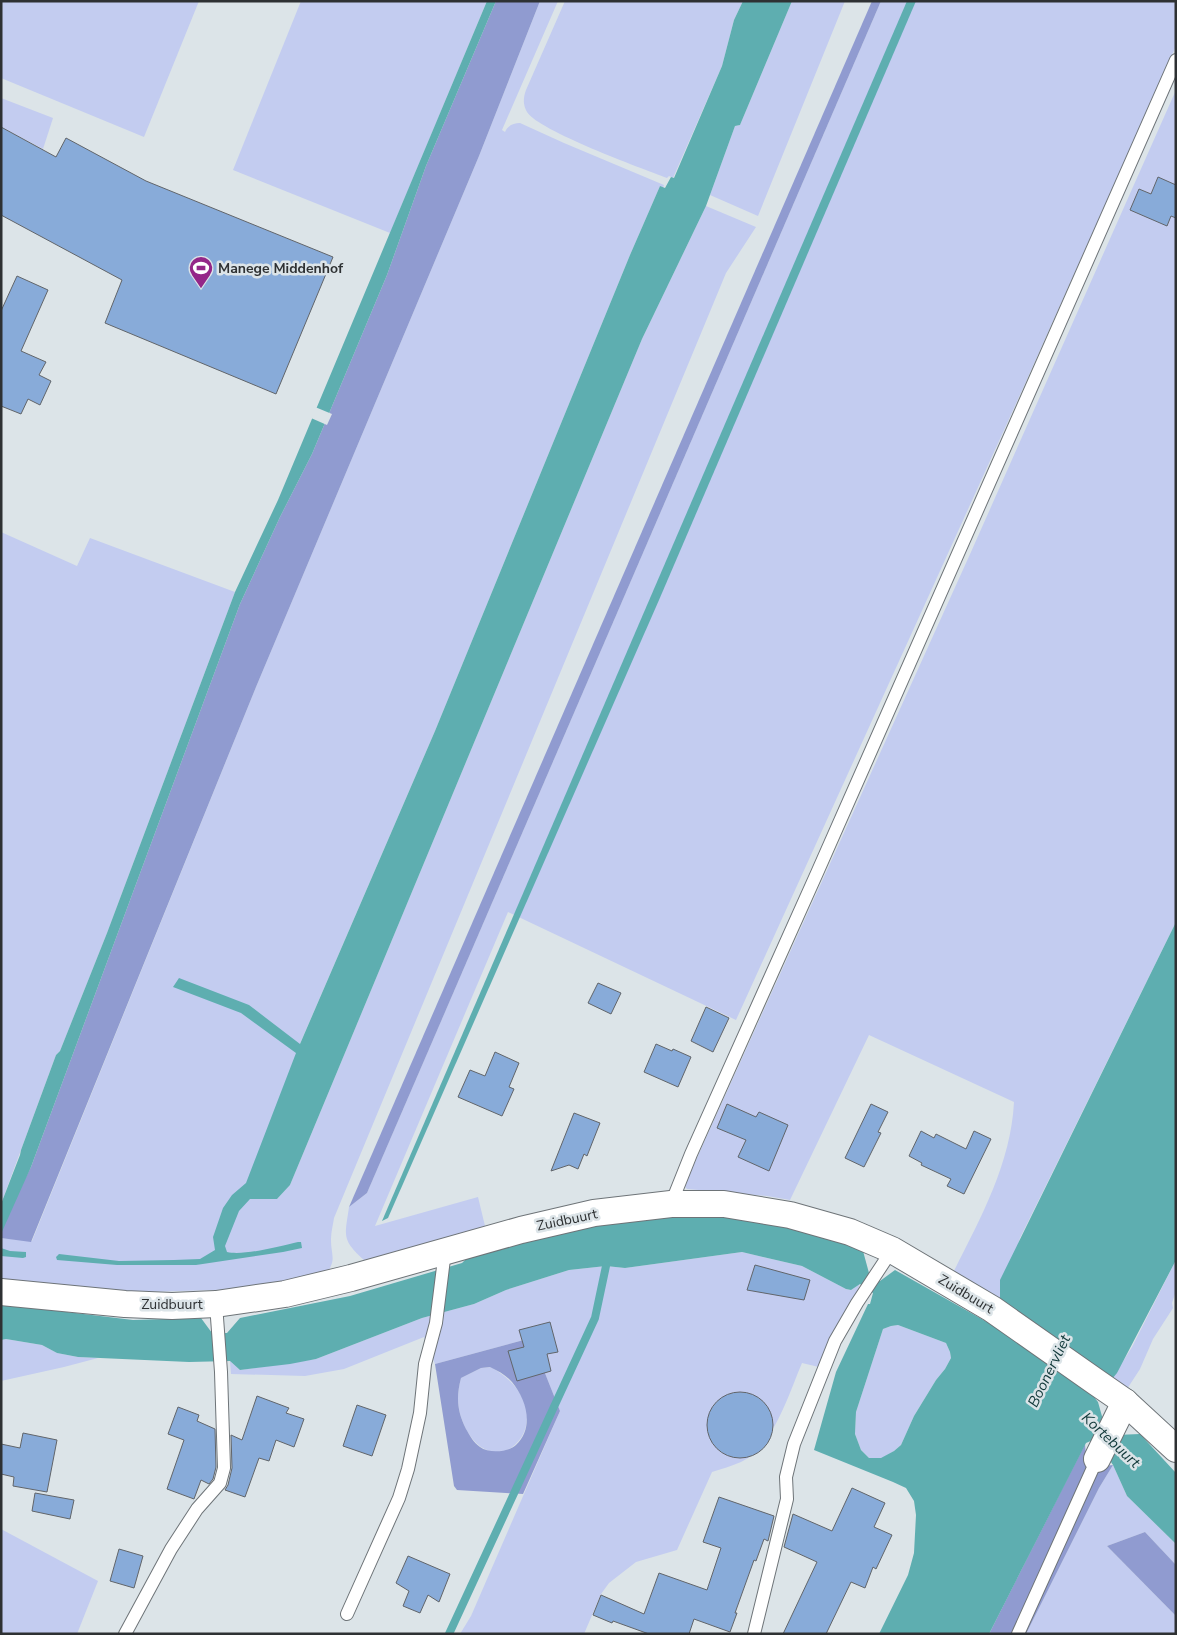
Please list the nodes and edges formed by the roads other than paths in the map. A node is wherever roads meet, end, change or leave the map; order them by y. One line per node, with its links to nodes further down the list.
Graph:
1 (1176, 60): 2 (lane)
2 (671, 1204): 3 (street, Zuidbuurt); 4 (street, Zuidbuurt)
3 (444, 1258): 6 (street, Zuidbuurt); 10 (lane)
4 (885, 1260): 7 (street, Zuidbuurt); 12 (lane)
5 (1, 1292): 6 (street, Zuidbuurt)
6 (216, 1304): 11 (lane)
7 (1125, 1402): 8 (street); 9 (street)
8 (1104, 1444): 13 (lane)
9 (1176, 1450)
10 (347, 1614)
11 (125, 1634)
12 (754, 1634)
13 (1018, 1634)

